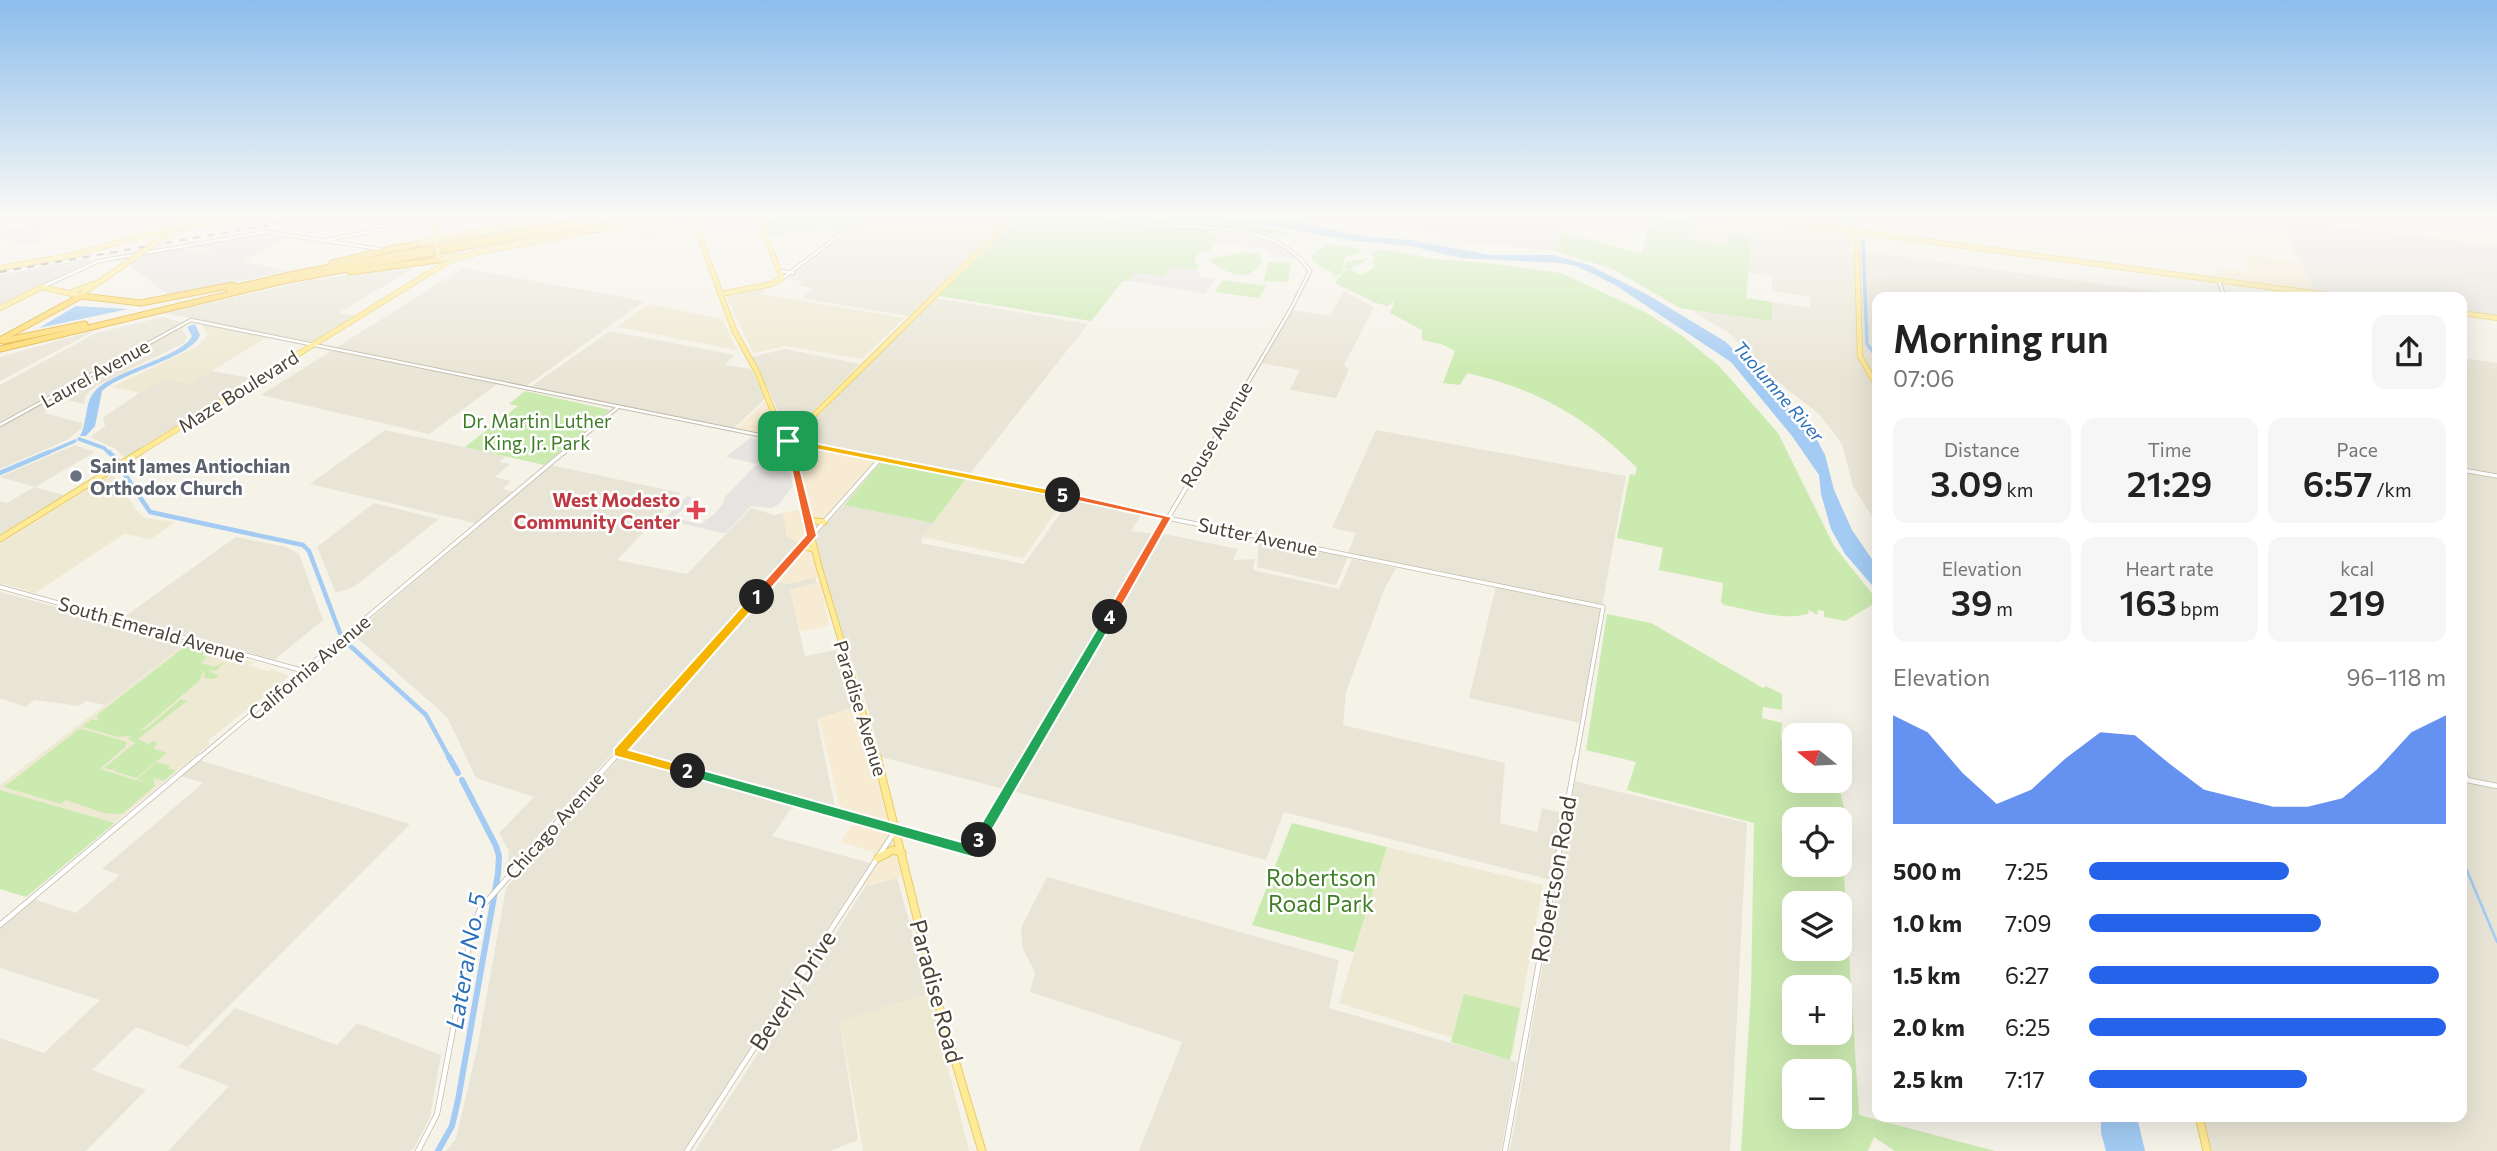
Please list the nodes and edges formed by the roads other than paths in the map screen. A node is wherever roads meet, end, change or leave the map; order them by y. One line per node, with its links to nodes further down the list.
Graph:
1 (78, 270): 30 (street)
2 (114, 270): 23 (main road, bridge)
3 (115, 270): 23 (main road, bridge)
4 (289, 270): 37 (highway)
5 (311, 270): 32 (highway)
6 (317, 270): 32 (highway)
7 (346, 270): 24 (highway)
8 (357, 270): 24 (highway)
9 (371, 270): 43 (highway)
10 (431, 270): 21 (main road)
11 (434, 270): 21 (main road, Maze Boulevard)
12 (711, 270): 36 (main road)
13 (797, 270): 22 (street)
14 (961, 270): 48 (main road)
15 (1309, 270): 52 (street, Rouse Avenue)
16 (1857, 270): 45 (main road)
17 (2133, 270): 26 (main road)
18 (2144, 270): 19 (main road)
19 (2148, 270): 26 (main road)
20 (780, 271): 22 (street); 25 (main road)
21 (429, 273): 44 (main road, Maze Boulevard)
22 (793, 273): 25 (street)
23 (104, 277): 27 (main road); 37 (main road)
24 (306, 277): 43 (highway)
25 (780, 280): 36 (main road)
26 (2216, 280): 28 (main road); 29 (main road); 33 (street)
27 (93, 284): 31 (main road); 37 (main road)
28 (2254, 287): 29 (main road); 34 (main road)
29 (2278, 288): 35 (main road)
30 (39, 289): 31 (main road); 37 (main road); 38 (main road)
31 (62, 291): 37 (main road)
32 (222, 291): 43 (highway)
33 (2222, 292)
34 (2290, 292)
35 (2307, 292)
36 (720, 294): 48 (main road)
37 (77, 296): 43 (highway)
38 (0, 308)
39 (2467, 315): 41 (main road)
40 (2467, 316): 41 (main road)
41 (2497, 319)
42 (191, 320): 44 (street, Sutter Avenue); 47 (street, Laurel Avenue)
43 (0, 344)
44 (314, 344): 46 (street, Sutter Avenue); 56 (main road, Maze Boulevard)
45 (1872, 374)
46 (617, 408): 48 (street, Sutter Avenue); 61 (street, California Avenue)
47 (0, 425)
48 (788, 441): 49 (street, Sutter Avenue); 53 (main road)
49 (880, 459): 52 (street, Sutter Avenue); 54 (street, Chicago Avenue)
50 (2467, 471): 51 (street)
51 (2497, 476)
52 (1167, 517): 60 (street, Sutter Avenue); 65 (street, Rouse Avenue)
53 (808, 520): 54 (main road); 55 (main road)
54 (824, 522): 55 (street, Chicago Avenue)
55 (812, 536): 57 (street, Chicago Avenue); 58 (main road)
56 (0, 539)
57 (800, 550): 58 (main road); 62 (street, Chicago Avenue)
58 (815, 550): 65 (main road, Paradise Avenue)
59 (0, 587): 61 (street, South Emerald Avenue)
60 (1603, 607): 73 (street, Robertson Road)
61 (304, 671): 68 (street, California Avenue)
62 (619, 752): 65 (street); 70 (street, Chicago Avenue)
63 (2467, 780): 64 (street)
64 (2497, 786)
65 (896, 829): 66 (main road, Paradise Road); 67 (street, Beverly Drive)
66 (902, 853): 67 (main road); 72 (main road, Paradise Road)
67 (878, 858): 71 (street, Beverly Drive)
68 (0, 925)
69 (2200, 1122): 74 (main road)
70 (418, 1151)
71 (687, 1151)
72 (982, 1151)
73 (1505, 1151)
74 (2207, 1151)

